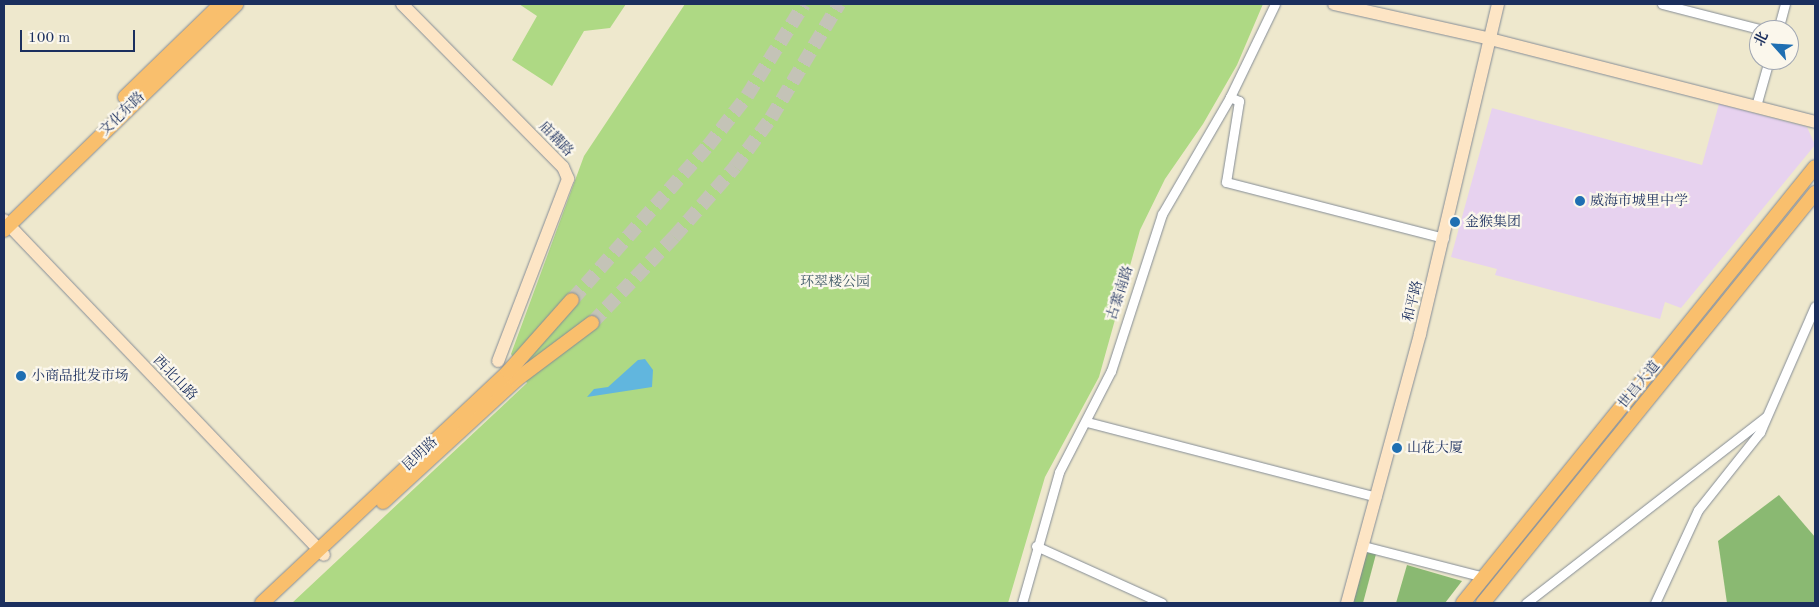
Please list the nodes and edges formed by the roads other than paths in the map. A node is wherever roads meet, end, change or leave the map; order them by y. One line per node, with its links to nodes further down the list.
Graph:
1 (221, 4): 18 (main road)
2 (236, 4): 18 (main road, 文化东路)
3 (402, 4): 23 (street, 庙耩路)
4 (1274, 4): 13 (street, 古寨南路)
5 (1334, 4): 11 (street)
6 (1498, 4): 11 (street, 和平路)
7 (1662, 4): 10 (street)
8 (1786, 4): 9 (street)
9 (1781, 20)
10 (1749, 26)
11 (1490, 39): 14 (street); 19 (street, 和平路)
12 (1766, 70): 14 (street)
13 (1230, 97): 19 (street); 25 (street, 古寨南路)
14 (1756, 106): 15 (street)
15 (1815, 122)
16 (1815, 167): 30 (main road, 世昌大道)
17 (1815, 193): 37 (main road, 世昌大道)
18 (5, 223): 29 (street, 西北山路)
19 (1444, 238): 26 (street, 和平路)
20 (572, 300): 29 (main road, 昆明路)
21 (1815, 306): 24 (street)
22 (592, 323): 29 (main road, 昆明路)
23 (498, 361)
24 (1770, 414): 38 (street); 39 (street)
25 (1087, 422): 26 (street); 27 (street, 古寨南路)
26 (1376, 497): 28 (street, 和平路)
27 (1036, 546): 33 (street, 古寨南路); 34 (street)
28 (1363, 546): 30 (street); 35 (street, 和平路)
29 (322, 552): 31 (main road, 昆明路); 32 (main road, 昆明路)
30 (1484, 577): 36 (main road, 世昌大道)
31 (262, 603)
32 (274, 603)
33 (1022, 603)
34 (1162, 603)
35 (1347, 603)
36 (1463, 603)
37 (1483, 603)
38 (1526, 603)
39 (1655, 603)

